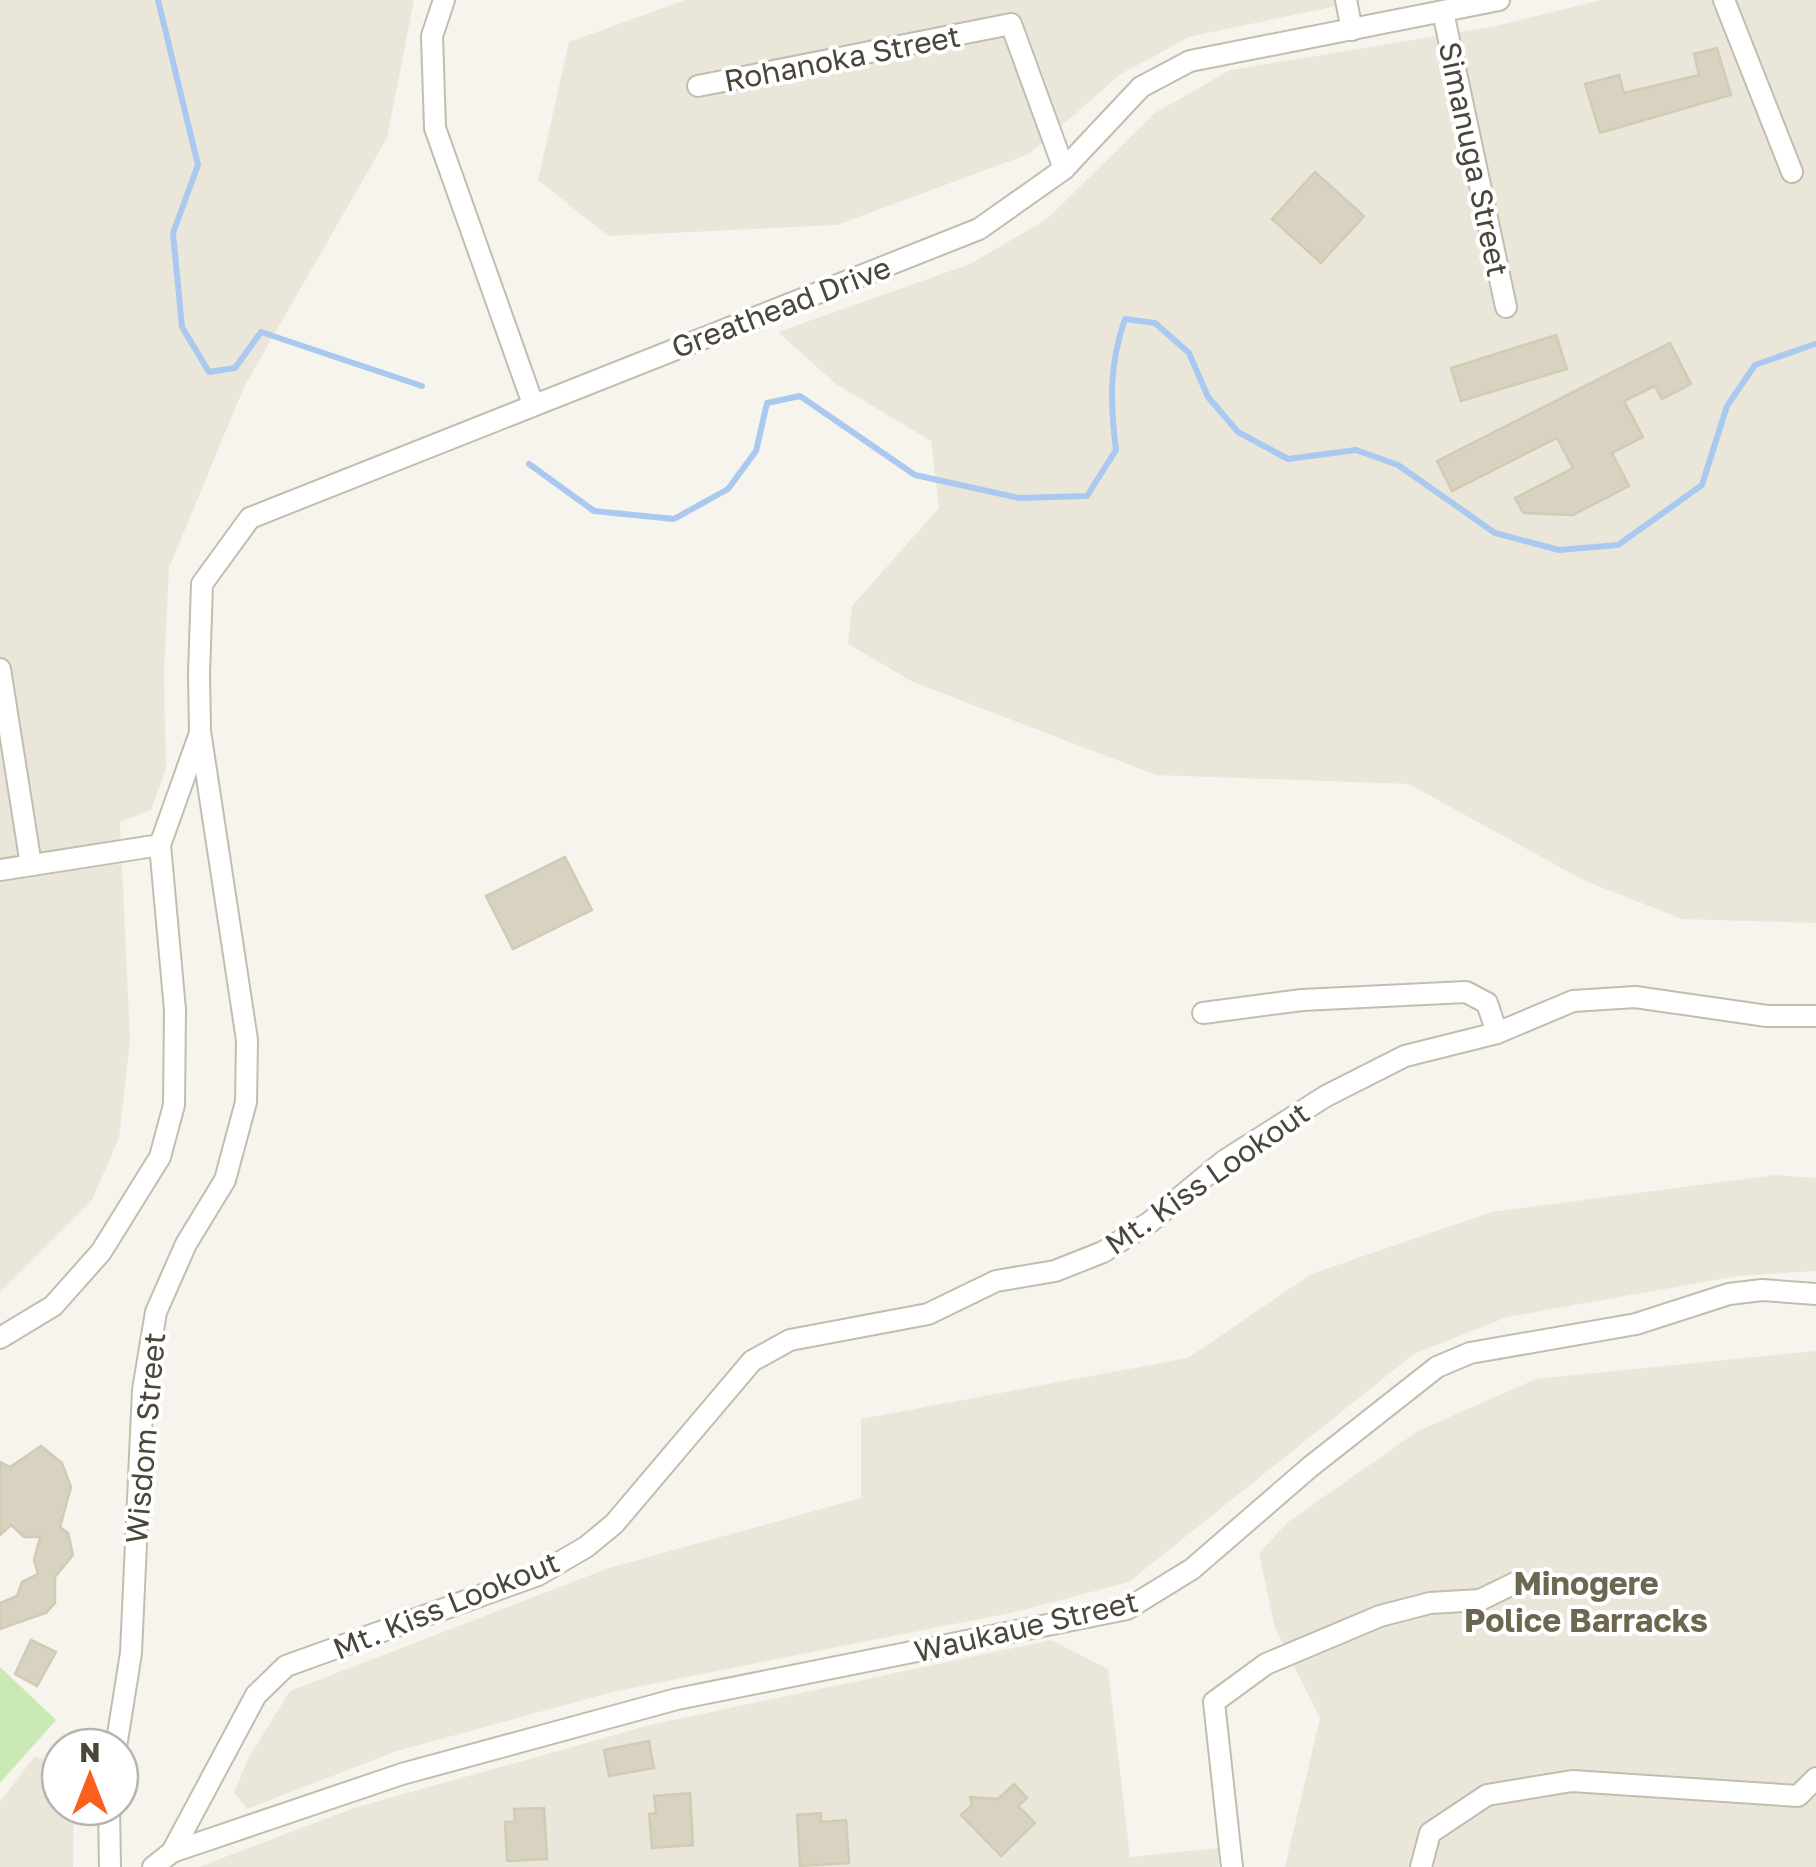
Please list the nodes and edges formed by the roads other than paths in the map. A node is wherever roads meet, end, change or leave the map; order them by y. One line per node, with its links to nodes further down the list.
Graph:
1 (444, 0): 11 (street)
2 (1346, 0): 6 (street)
3 (1499, 0): 5 (street, Greathead Drive)
4 (1724, 0): 9 (street)
5 (1443, 12): 6 (street, Greathead Drive); 10 (street, Simanuga Street)
6 (1352, 30): 8 (street, Greathead Drive)
7 (698, 86): 8 (street, Rohanoka Street)
8 (1064, 169): 11 (street, Greathead Drive)
9 (1792, 172)
10 (1506, 307)
11 (533, 404): 13 (street, Greathead Drive)
12 (0, 668): 15 (street)
13 (200, 731): 14 (street); 23 (street, Wisdom Street)
14 (160, 845): 15 (street); 21 (street)
15 (31, 865): 16 (street)
16 (0, 870)
17 (1203, 1014): 19 (street)
18 (1816, 1016): 19 (street, Mt. Kiss Lookout)
19 (1497, 1034): 26 (street, Mt. Kiss Lookout)
20 (1816, 1294): 26 (street, Waukaue Street)
21 (0, 1338)
22 (1517, 1582): 29 (street)
23 (119, 1727)
24 (1816, 1778): 30 (street)
25 (109, 1827): 27 (street)
26 (172, 1852): 28 (street, Mt. Kiss Lookout)
27 (110, 1867)
28 (153, 1867)
29 (1232, 1867)
30 (1421, 1867)

